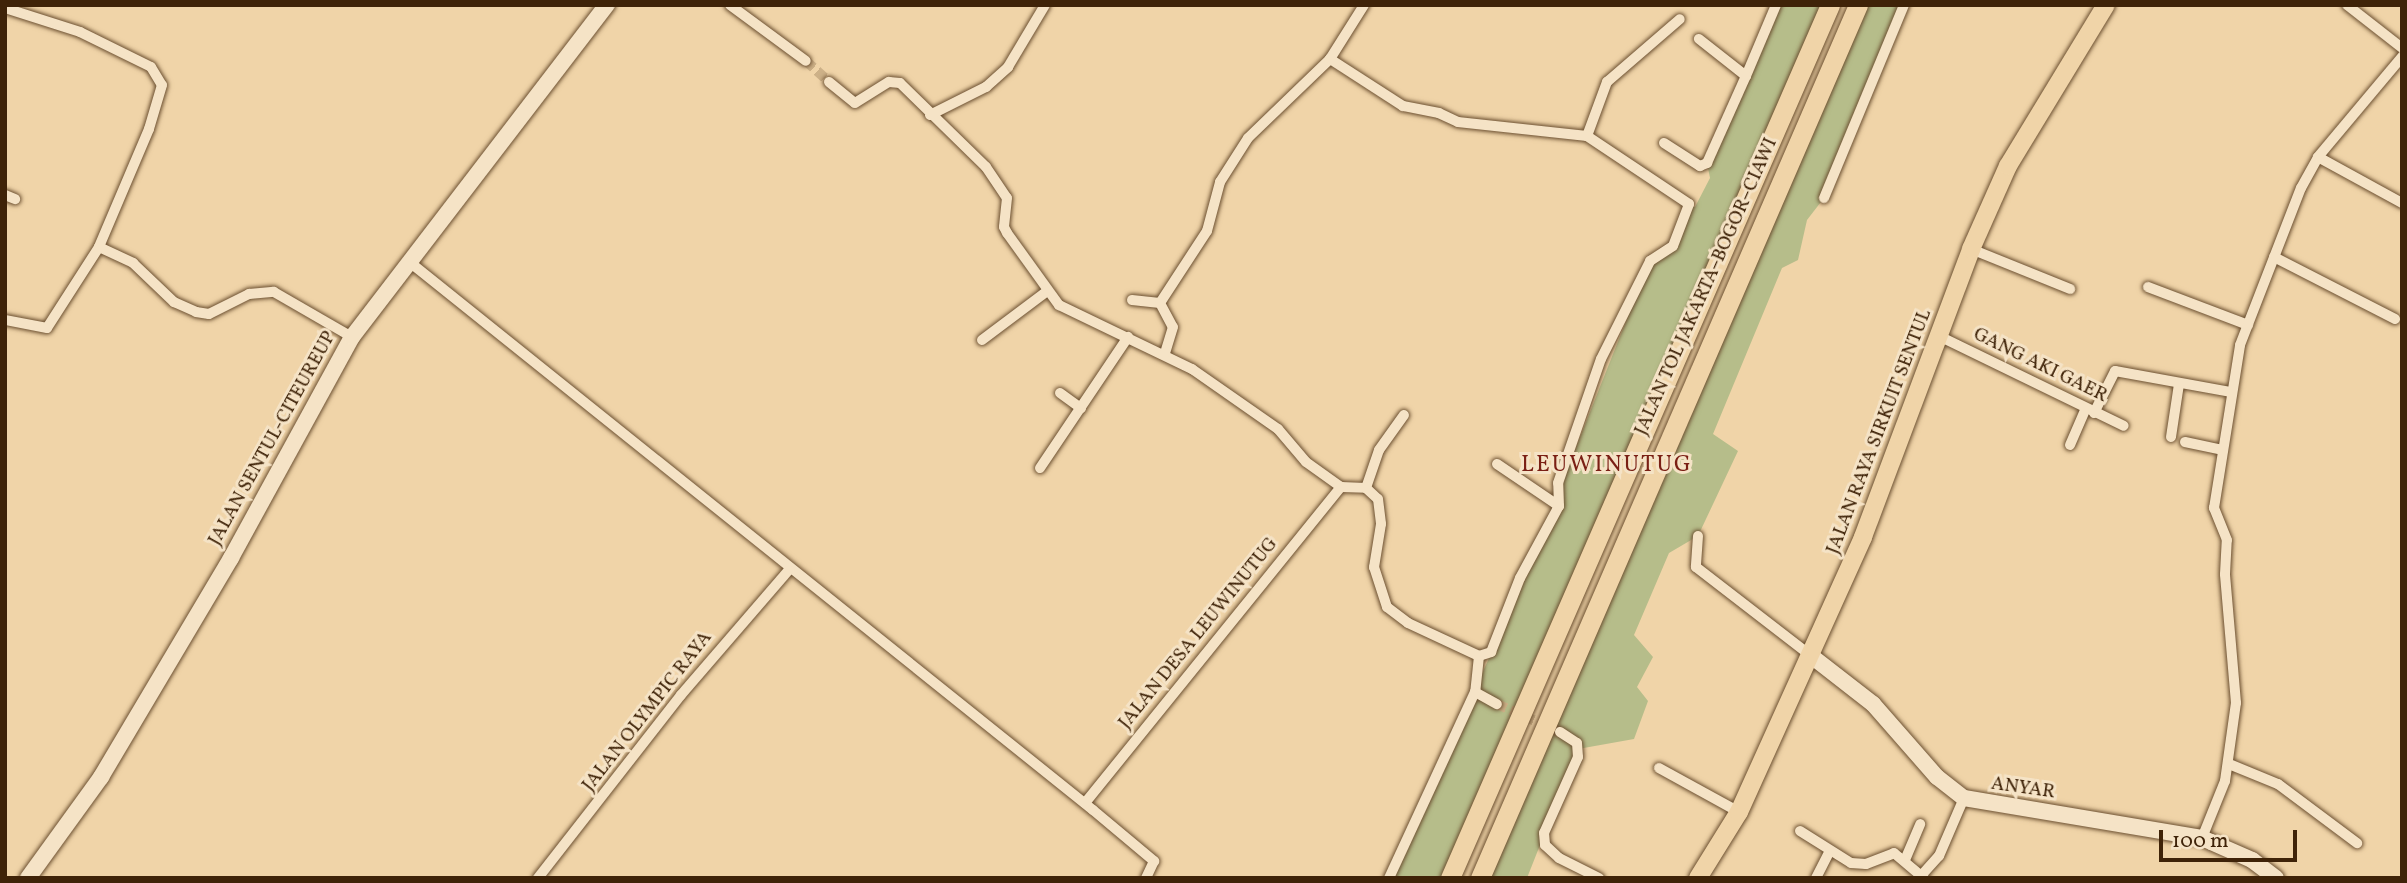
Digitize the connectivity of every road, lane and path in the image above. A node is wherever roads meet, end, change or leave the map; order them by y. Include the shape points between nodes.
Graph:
1 (607, 5) edge
2 (730, 5) edge
3 (1045, 5) edge
4 (1364, 5) edge
5 (1776, 5) edge
6 (1830, 5) edge
7 (1858, 5) edge
8 (1904, 5) edge
9 (2106, 5) edge
10 (2347, 5) edge
11 (5, 8) edge
12 (1680, 19) dead end
13 (1699, 39) dead end
14 (2402, 48) edge
15 (2402, 57) edge
16 (1329, 59) junction
17 (806, 61) tunnel mouth
18 (1746, 76) junction
19 (829, 82) tunnel mouth
20 (930, 115) junction
21 (1587, 136) junction
22 (1664, 143) dead end
23 (2318, 157) junction
24 (1824, 198) dead end
25 (2402, 203) edge
26 (99, 247) junction
27 (1971, 249) junction
28 (2274, 257) junction
29 (412, 264) junction
30 (2148, 287) dead end
31 (2070, 289) dead end
32 (1046, 292) junction
33 (1132, 300) dead end
34 (1157, 304) junction
35 (2395, 319) dead end
36 (10, 322) edge
37 (2248, 325) junction
38 (5, 334) edge
39 (352, 337) junction
40 (1128, 337) junction
41 (1941, 337) junction
42 (982, 340) dead end
43 (1165, 353) junction
44 (2179, 384) junction
45 (2230, 392) junction
46 (1060, 393) dead end
47 (1081, 408) junction
48 (2090, 411) junction
49 (1404, 415) dead end
50 (2124, 426) dead end
51 (2171, 437) dead end
52 (2185, 442) dead end
53 (2070, 445) dead end
54 (2222, 450) junction
55 (1497, 464) dead end
56 (1040, 468) dead end
57 (1340, 487) junction
58 (1366, 488) junction
59 (1559, 506) junction
60 (1698, 536) dead end
61 (789, 570) junction
62 (1810, 655) junction
63 (1479, 656) junction
64 (1475, 692) junction
65 (1497, 704) tunnel mouth
66 (1560, 732) tunnel mouth
67 (2229, 764) junction
68 (1659, 768) dead end
69 (1964, 799) junction
70 (1085, 803) junction
71 (1739, 812) junction
72 (1920, 824) dead end
73 (1800, 831) dead end
74 (2202, 838) junction
75 (2357, 843) dead end
76 (1830, 851) junction
77 (1905, 860) junction
78 (1922, 877) edge
79 (28, 878) edge
80 (538, 878) edge
81 (1146, 878) edge
82 (1390, 878) edge
83 (1450, 878) edge
84 (1480, 878) edge
85 (1599, 878) edge
86 (1698, 878) edge
87 (1816, 878) edge
88 (2276, 878) edge

1 - 29 street, JALAN SENTUL-CITEUREUP
2 - 17 street
3 - 20 street via 1008,66 986,87
4 - 16 street
5 - 18 street
6 - 83 highway, JALAN TOL JAKARTA–BOGOR–CIAWI
7 - 84 highway, JALAN TOL JAKARTA–BOGOR–CIAWI
8 - 24 street
9 - 27 main road, JALAN RAYA SIRKUIT SENTUL via 2027,129
10 - 14 street
11 - 26 street via 80,32 151,67 159,76 162,85 149,129
12 - 21 street via 1607,82
13 - 18 street
15 - 23 street
16 - 21 street via 1403,106 1458,122
16 - 34 street via 1248,138 1220,182 1208,231
18 - 22 street via 1707,163 1700,166
19 - 20 street via 855,103 889,82 900,83
20 - 32 street via 964,143 997,182 1009,207 1004,227
21 - 59 street via 1689,204 1673,246 1650,261 1601,359 1558,483
23 - 25 street
23 - 28 street via 2296,198
26 - 36 street via 47,328
26 - 39 street via 134,263 174,302 196,313 209,314 248,294 274,292
27 - 31 street
27 - 41 main road, JALAN RAYA SIRKUIT SENTUL
28 - 35 street
28 - 37 street
29 - 39 street, JALAN SENTUL-CITEUREUP
29 - 61 street
30 - 37 street
32 - 40 street via 1059,306
32 - 42 street
33 - 34 street
34 - 43 street via 1173,327
36 - 38 street
37 - 45 street
39 - 79 street, JALAN SENTUL-CITEUREUP via 231,558 101,777
40 - 43 street via 1149,350
40 - 47 street
41 - 48 street, GANG AKI GAER
41 - 62 main road, JALAN RAYA SIRKUIT SENTUL via 1868,525
43 - 57 street via 1278,429 1306,463
44 - 45 street
44 - 48 street via 2115,371
44 - 51 street
45 - 54 street
46 - 47 street
47 - 56 street
48 - 50 street, GANG AKI GAER
48 - 53 street
49 - 58 street via 1379,450
52 - 54 street
54 - 67 street via 2214,508 2227,540 2225,582 2237,685
55 - 59 street
57 - 58 street
57 - 70 street, JALAN DESA LEUWINUTUG
58 - 63 street via 1381,507 1374,567 1387,607 1408,623
59 - 63 street via 1520,578 1491,652
60 - 62 street via 1696,567
61 - 70 street
61 - 80 street, JALAN OLYMPIC RAYA via 681,695
62 - 69 street, ANYAR via 1873,704 1937,777
62 - 71 main road, JALAN RAYA SIRKUIT SENTUL
63 - 64 street
64 - 65 street
64 - 82 street
66 - 85 street via 1577,743 1578,757 1545,833 1545,845 1559,858
67 - 74 street
67 - 75 street via 2278,784
68 - 71 street
69 - 74 street, ANYAR
69 - 78 street via 1939,856
70 - 81 street via 1154,861
71 - 86 main road, JALAN RAYA SIRKUIT SENTUL
72 - 77 street
73 - 76 street
74 - 88 street, ANYAR via 2252,860
76 - 77 street via 1851,863 1866,864 1891,853
76 - 87 street
77 - 78 street

